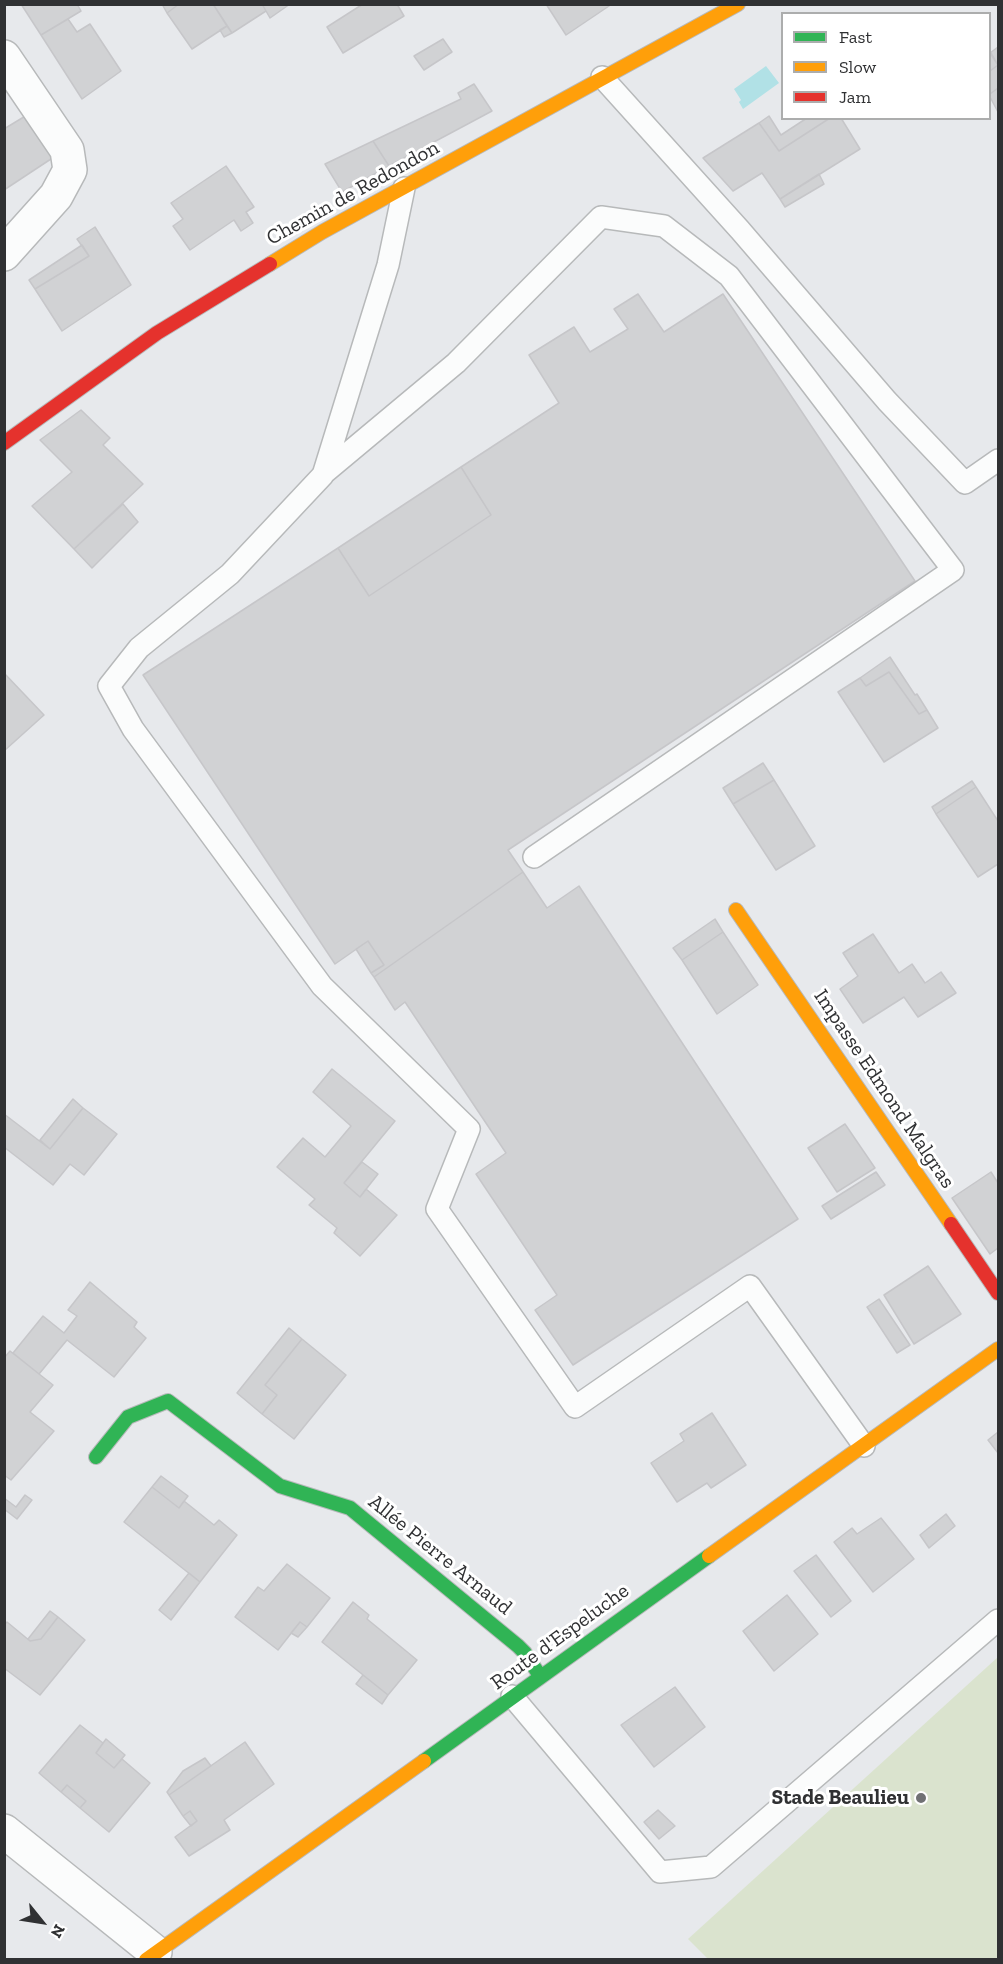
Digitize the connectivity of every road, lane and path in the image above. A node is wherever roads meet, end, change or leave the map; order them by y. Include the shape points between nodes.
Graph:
1 (724, 8) edge
2 (4, 57) edge
3 (602, 77) junction
4 (404, 188) junction
5 (4, 254) edge
6 (4, 443) edge
7 (999, 460) edge
8 (323, 475) junction
9 (534, 857) dead end
10 (736, 910) dead end
11 (999, 1293) edge
12 (999, 1349) edge
13 (864, 1446) junction
14 (96, 1457) dead end
15 (999, 1620) edge
16 (540, 1676) junction
17 (512, 1696) junction
18 (4, 1831) edge
19 (150, 1956) edge

1 - 3 street, Chemin de Redondon
2 - 5 street via 67,150 70,170 56,196
3 - 4 street, Chemin de Redondon
3 - 7 lane via 887,401 965,483
4 - 6 street, Chemin de Redondon via 322,232 158,333
4 - 8 lane via 388,265
8 - 9 lane via 456,363 601,217 664,226 729,276 953,570
8 - 13 lane via 230,574 139,648 109,686 133,729 322,986 469,1129 437,1209 575,1407 750,1286
10 - 11 street, Impasse Edmond Malgras
12 - 13 street, Route d'Espeluche
13 - 16 street, Route d'Espeluche
14 - 16 street, Allée Pierre Arnaud via 128,1417 168,1401 280,1486 350,1508 518,1646
15 - 17 lane via 711,1867 660,1872
16 - 17 street, Route d'Espeluche
17 - 19 street, Route d'Espeluche
18 - 19 street

